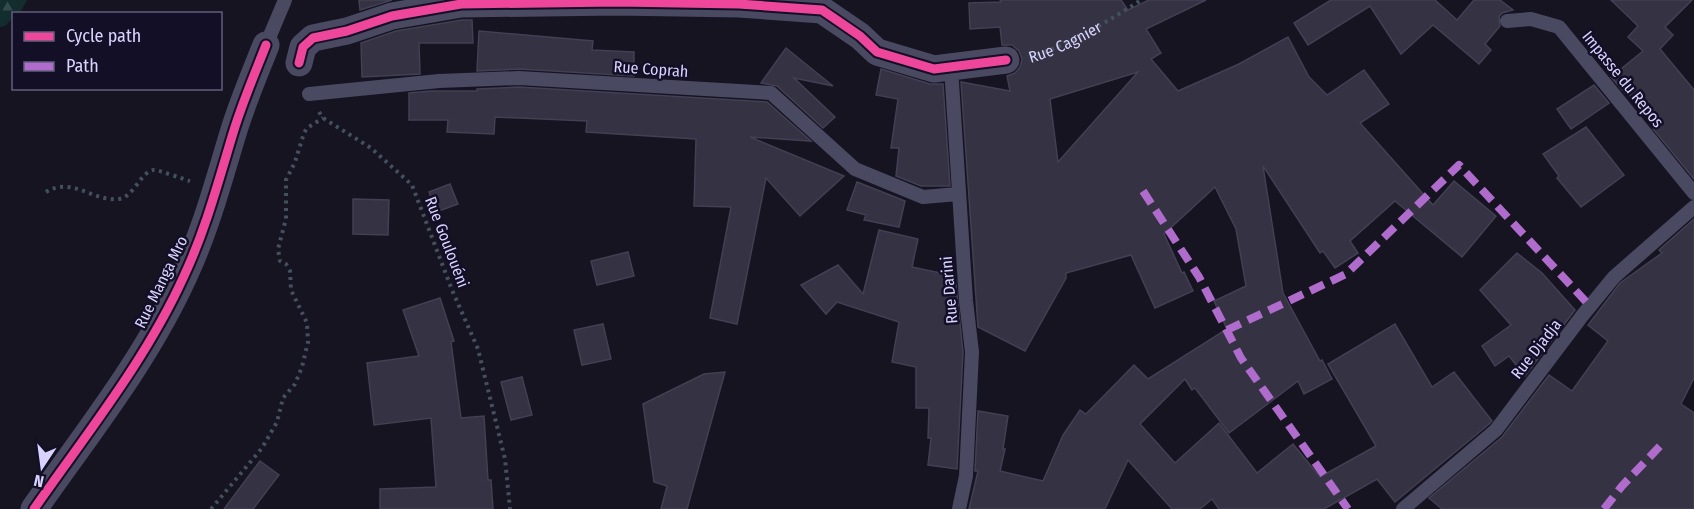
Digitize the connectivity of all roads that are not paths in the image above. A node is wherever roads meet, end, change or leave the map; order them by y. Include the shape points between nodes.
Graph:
1 (285, 0) edge
2 (1507, 21) dead end
3 (266, 45) joint
4 (1006, 60) road end
5 (299, 63) dead end
6 (951, 67) junction
7 (309, 94) road end
8 (1694, 193) edge
9 (958, 194) junction
10 (1694, 207) edge
11 (34, 509) edge
12 (959, 509) edge
13 (1403, 509) edge

1 - 3 lane, Rue Manga Mro
2 - 8 lane, Impasse du Repos via 1531,19 1559,27
3 - 11 street, Rue Manga Mro via 184,276 158,328 122,384
4 - 6 street, Rue Cagnier
5 - 6 street, Rue Cagnier via 303,47 313,38 392,16 462,4 617,2 822,10 877,52 934,69
6 - 9 lane, Rue Darini
7 - 9 lane, Rue Coprah via 439,81 519,78 771,93 855,169 923,197
9 - 12 lane, Rue Darini via 972,352 966,476
10 - 13 lane, Rue Djadja via 1614,277 1496,430

